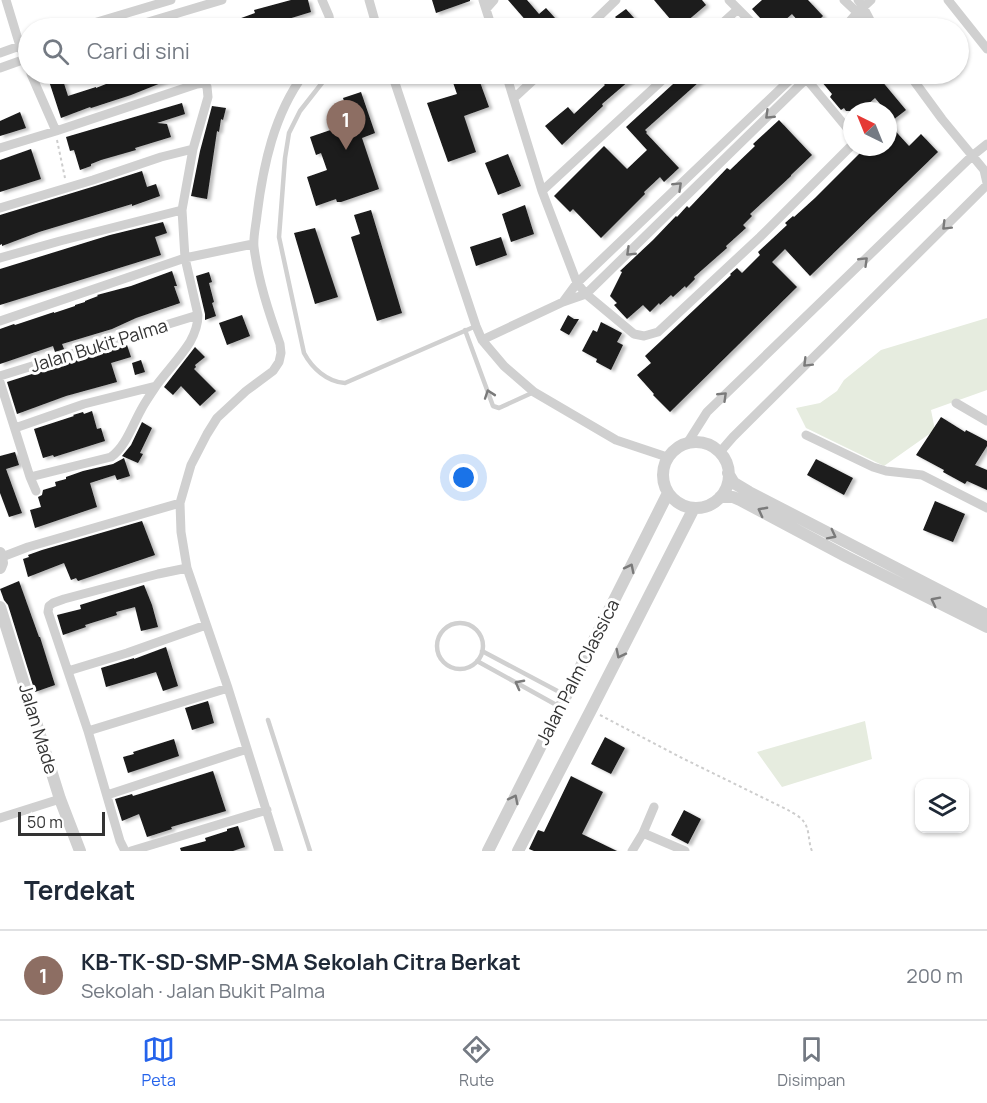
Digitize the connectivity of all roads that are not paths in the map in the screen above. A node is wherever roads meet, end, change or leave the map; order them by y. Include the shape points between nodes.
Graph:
1 (6, 0) edge
2 (171, 0) edge
3 (222, 0) edge
4 (322, 0) edge
5 (369, 0) edge
6 (495, 0) edge
7 (616, 0) edge
8 (729, 0) edge
9 (844, 0) edge
10 (948, 0) edge
11 (484, 4) edge
12 (862, 5) edge
13 (738, 9) junction
14 (111, 18) edge
15 (162, 18) edge
16 (329, 18) edge
17 (374, 18) edge
18 (597, 18) edge
19 (728, 18) edge
20 (747, 18) edge
21 (852, 18) edge
22 (964, 18) edge
23 (969, 24) edge
24 (18, 29) edge
25 (985, 42) edge
26 (18, 46) edge
27 (0, 53) edge
28 (18, 64) edge
29 (0, 68) edge
30 (36, 84) edge
31 (197, 84) edge
32 (205, 84) edge
33 (297, 84) edge
34 (321, 84) edge
35 (395, 84) edge
36 (509, 84) edge
37 (529, 84) edge
38 (658, 84) edge
39 (786, 84) edge
40 (797, 84) edge
41 (813, 84) edge
42 (917, 84) edge
43 (514, 98) junction
44 (843, 122) edge
45 (56, 131) junction
46 (987, 144) edge
47 (0, 148) edge
48 (193, 149) junction
49 (843, 154) edge
50 (972, 156) junction
51 (986, 169) edge
52 (987, 184) edge
53 (542, 191) junction
54 (0, 208) edge
55 (182, 210) junction
56 (253, 244) junction
57 (0, 258) edge
58 (185, 258) junction
59 (577, 283) junction
60 (586, 294) junction
61 (563, 302) junction
62 (198, 315) junction
63 (0, 321) edge
64 (476, 326) junction
65 (465, 330) junction
66 (482, 340) junction
67 (0, 376) edge
68 (0, 382) edge
69 (156, 386) junction
70 (534, 392) junction
71 (956, 403) dead end
72 (987, 421) edge
73 (15, 428) junction
74 (806, 435) dead end
75 (688, 442) junction
76 (720, 452) junction
77 (667, 457) junction
78 (728, 473) junction
79 (30, 477) junction
80 (36, 491) dead end
81 (668, 493) junction
82 (720, 496) junction
83 (180, 502) junction
84 (694, 508) junction
85 (987, 508) edge
86 (1, 559) edge
87 (187, 568) junction
88 (0, 607) edge
89 (987, 615) edge
90 (206, 625) junction
91 (987, 627) edge
92 (482, 651) junction
93 (477, 661) junction
94 (68, 671) junction
95 (540, 682) junction
96 (228, 688) junction
97 (534, 692) junction
98 (563, 701) junction
99 (268, 720) dead end
100 (88, 731) junction
101 (247, 749) junction
102 (107, 795) junction
103 (60, 799) junction
104 (654, 807) dead end
105 (267, 810) junction
106 (0, 818) edge
107 (642, 833) junction
108 (80, 851) edge
109 (124, 851) edge
110 (131, 851) edge
111 (279, 851) edge
112 (310, 851) edge
113 (488, 851) edge
114 (518, 851) edge
115 (632, 851) edge
116 (685, 851) edge

1 - 24 street
2 - 14 street
3 - 15 street
4 - 16 street
5 - 17 street
6 - 11 street
7 - 18 street
8 - 13 street
9 - 12 street
10 - 22 street
12 - 21 street
13 - 19 street
13 - 20 street
23 - 25 street
26 - 27 street
28 - 29 street
30 - 45 street
31 - 45 street
32 - 48 street via 208,97
33 - 56 street via 268,152
34 - 65 lane via 289,133 279,237 304,353 310,364 336,382 345,383
35 - 64 street
36 - 43 street
37 - 43 street
38 - 53 street
59 -> 39 street
40 -> 60 street
41 - 44 street
42 - 50 street
43 - 53 street
45 - 47 street
46 - 50 street
48 - 54 street
48 - 55 street
49 - 60 street via 658,332 634,334
50 - 51 street
75 -> 50 street via 707,412
51 - 52 street
52 -> 76 street
53 - 59 street
55 - 57 street
55 - 58 street
56 - 58 street
56 - 83 street via 280,344 279,362 217,418 191,465
58 - 62 street
58 - 63 street
59 - 60 street
59 - 61 street
60 - 61 street
61 - 66 street
62 - 67 street, Jalan Bukit Palma
62 - 69 street, Jalan Bukit Palma via 189,342
64 - 65 lane
64 - 66 street
70 -> 65 lane via 499,408 493,406
66 - 70 street
68 - 73 street
69 - 73 street via 84,404
69 - 79 street, Jalan Bukit Palma via 121,448 111,457
70 - 77 street via 616,440
71 - 72 street
73 - 79 street
74 - 85 street via 873,467 922,475
75 - 76 street via 705,442
75 - 77 street
76 - 78 street
77 - 81 street via 663,482
78 - 82 street via 726,488
78 -> 89 street via 734,483 749,492
79 - 80 street
81 - 84 street via 675,501
98 -> 81 street, Jalan Palm Classica
82 - 84 street via 704,507
91 -> 82 street via 740,500
83 - 86 street via 28,547
83 - 87 street
84 -> 114 street, Jalan Palm Classica
87 - 90 street
87 - 94 street via 49,606
88 - 103 street, Jalan Made
90 - 94 street
90 - 96 street
92 - 93 lane
92 - 93 lane via 482,641 471,625 451,624 438,639 437,649 448,666 458,669
92 - 95 lane
97 -> 93 lane
94 - 100 street
95 - 97 lane
95 - 98 lane
96 - 100 street
96 - 101 street
97 - 98 lane
113 -> 98 street, Jalan Palm Classica
99 - 112 lane
100 - 102 street
101 - 102 street
101 - 105 street
102 - 109 street
103 - 106 street
103 - 108 street, Jalan Made
104 - 107 street
105 - 110 street
105 - 111 street
107 - 115 street
107 - 116 street

